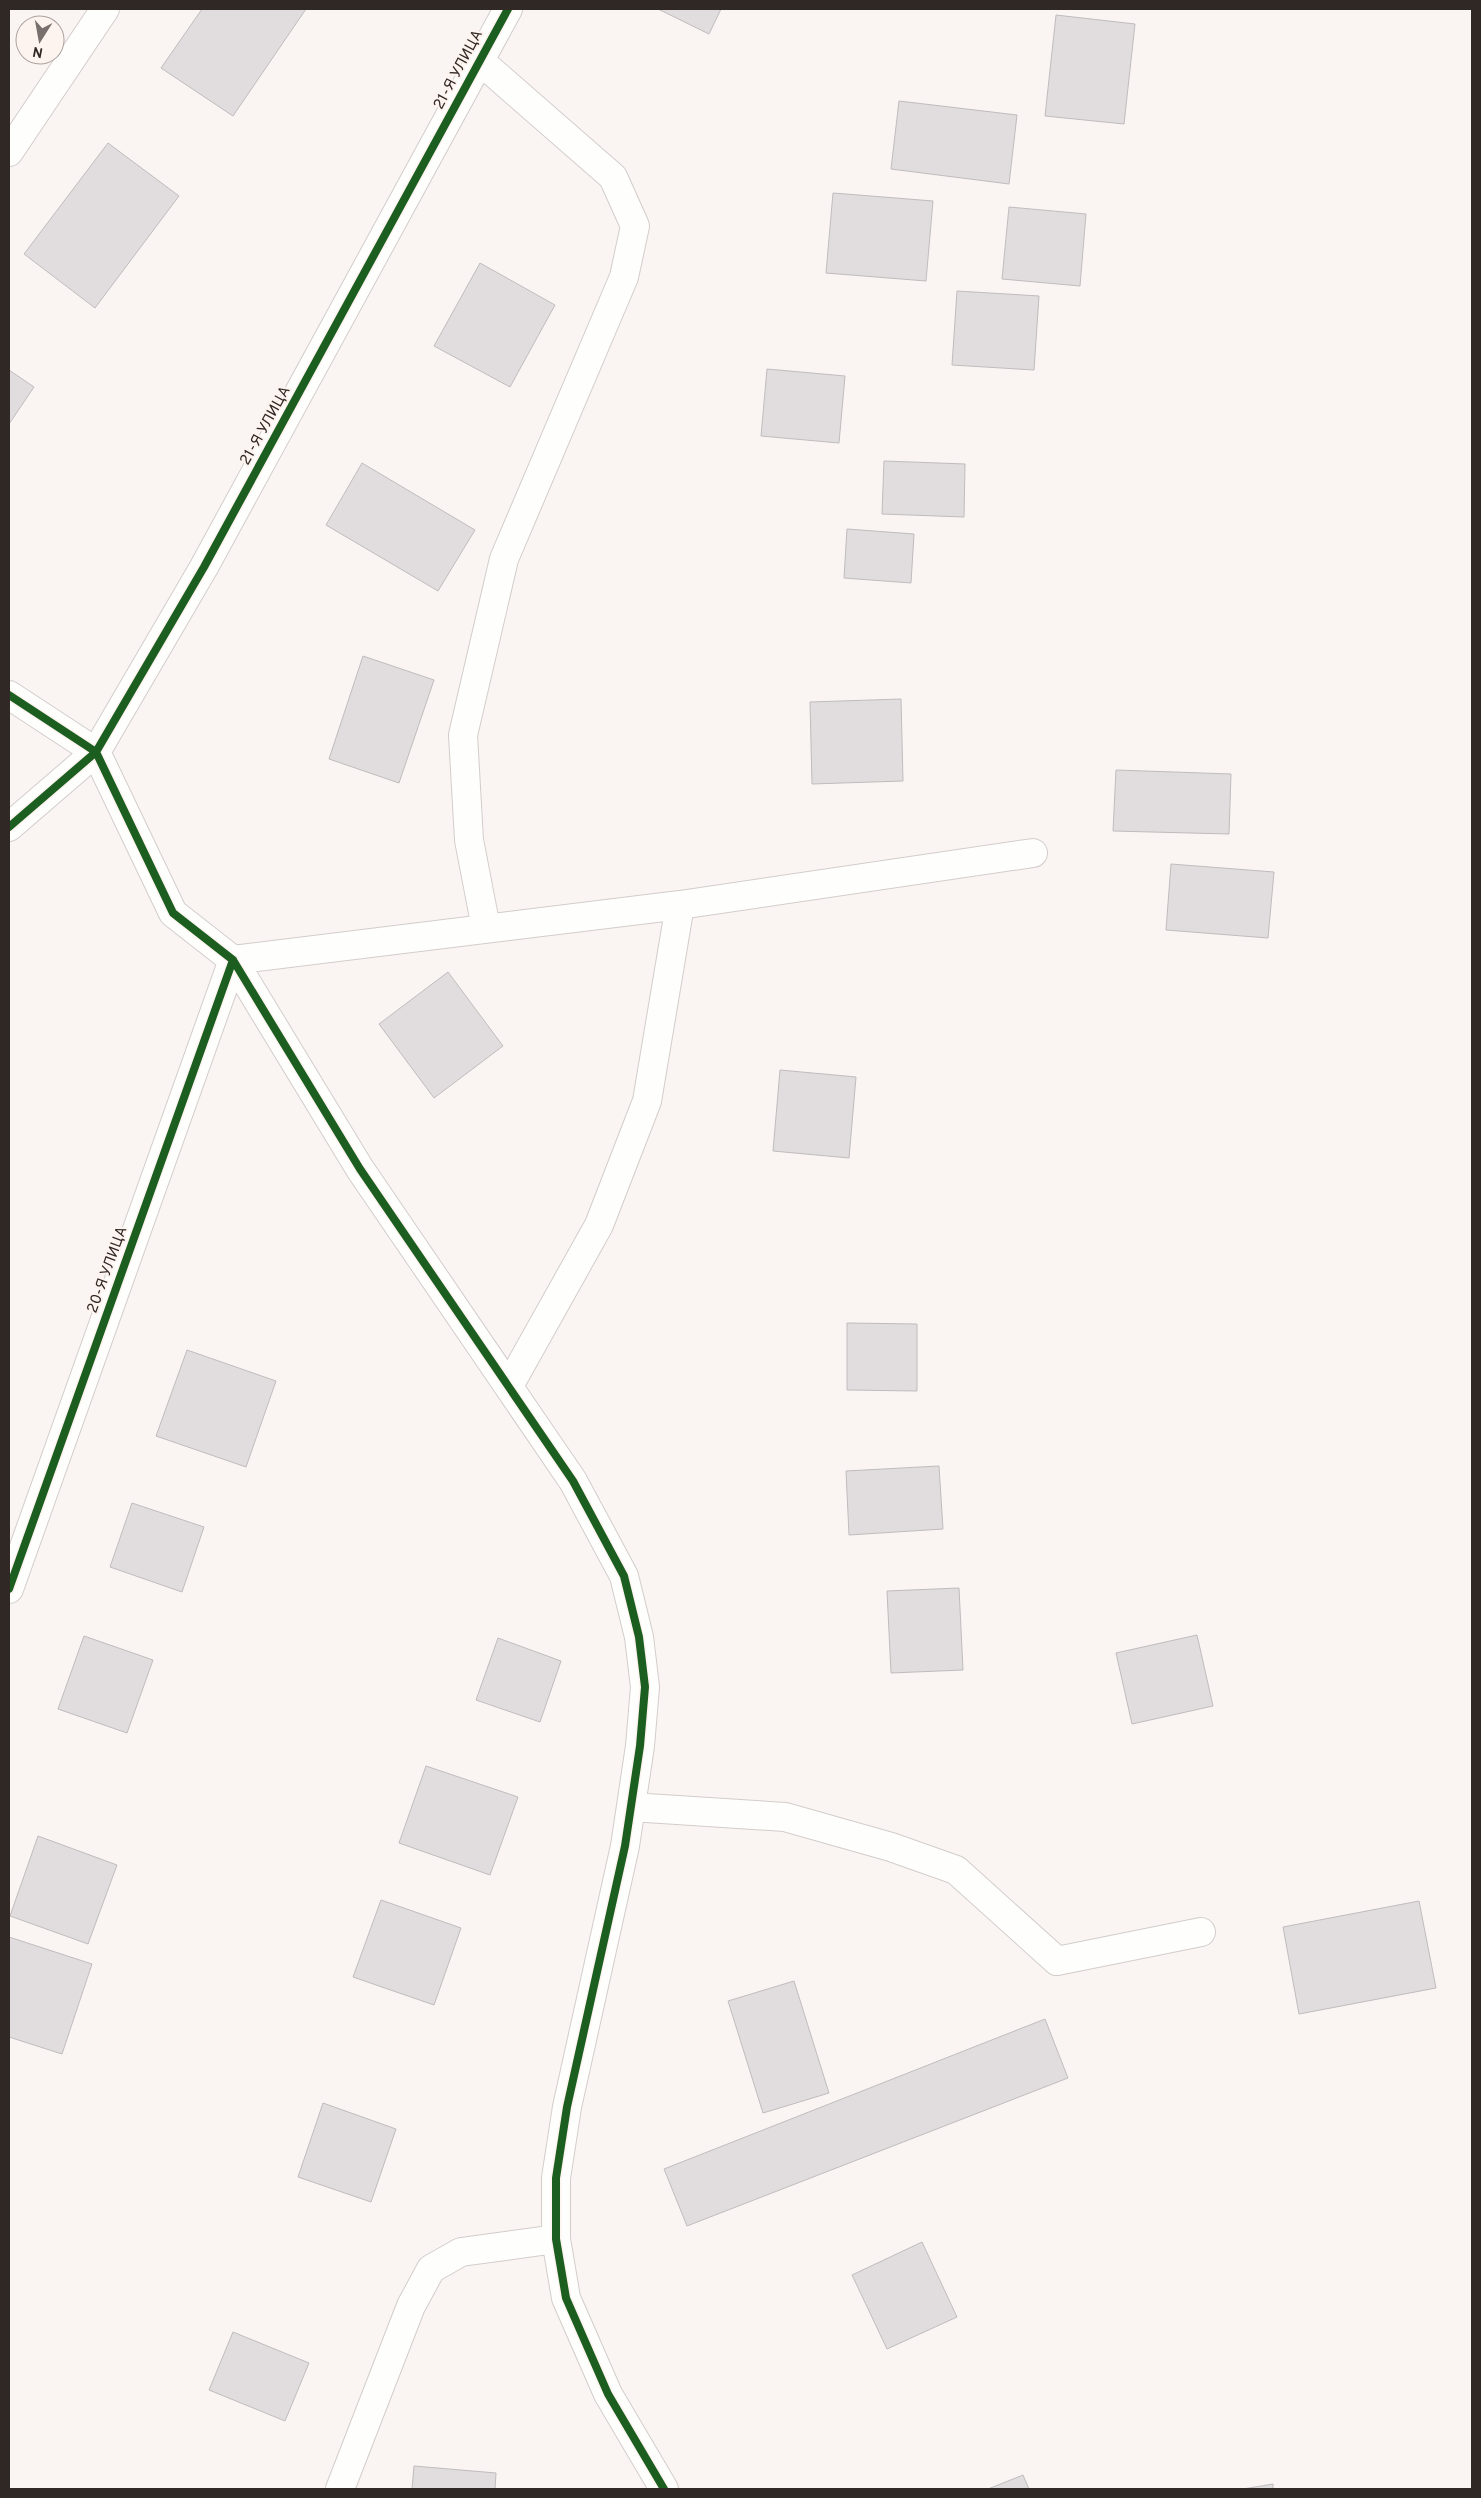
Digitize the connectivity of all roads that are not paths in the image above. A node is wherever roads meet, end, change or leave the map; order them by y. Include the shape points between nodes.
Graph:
1 (105, 9) edge
2 (506, 9) edge
3 (480, 60) junction
4 (9, 152) edge
5 (9, 695) edge
6 (96, 752) junction
7 (9, 827) edge
8 (1033, 853) dead end
9 (680, 906) junction
10 (486, 928) junction
11 (233, 960) junction
12 (509, 1386) junction
13 (9, 1589) edge
14 (630, 1807) junction
15 (1201, 1932) dead end
16 (556, 2239) junction
17 (340, 2489) edge
18 (664, 2489) edge

1 - 4 street
2 - 3 street, 21-Я УЛИЦА
3 - 6 street, 21-Я УЛИЦА via 209,559
3 - 10 street via 613,177 635,226 624,277 504,559 463,734 469,840
5 - 6 street
6 - 7 street, 21-Я УЛИЦА
6 - 11 street via 172,914
8 - 9 street
9 - 10 street
9 - 12 street via 647,1101 599,1225
10 - 11 street
11 - 12 street via 360,1168
11 - 13 street, 20-Я УЛИЦА
12 - 14 street via 573,1481 624,1576 639,1637 645,1687
14 - 15 street via 785,1817 891,1847 956,1870 1056,1961
14 - 16 street via 568,2107 556,2178
16 - 17 street via 460,2252 431,2269 411,2306
16 - 18 street via 566,2298 608,2394

